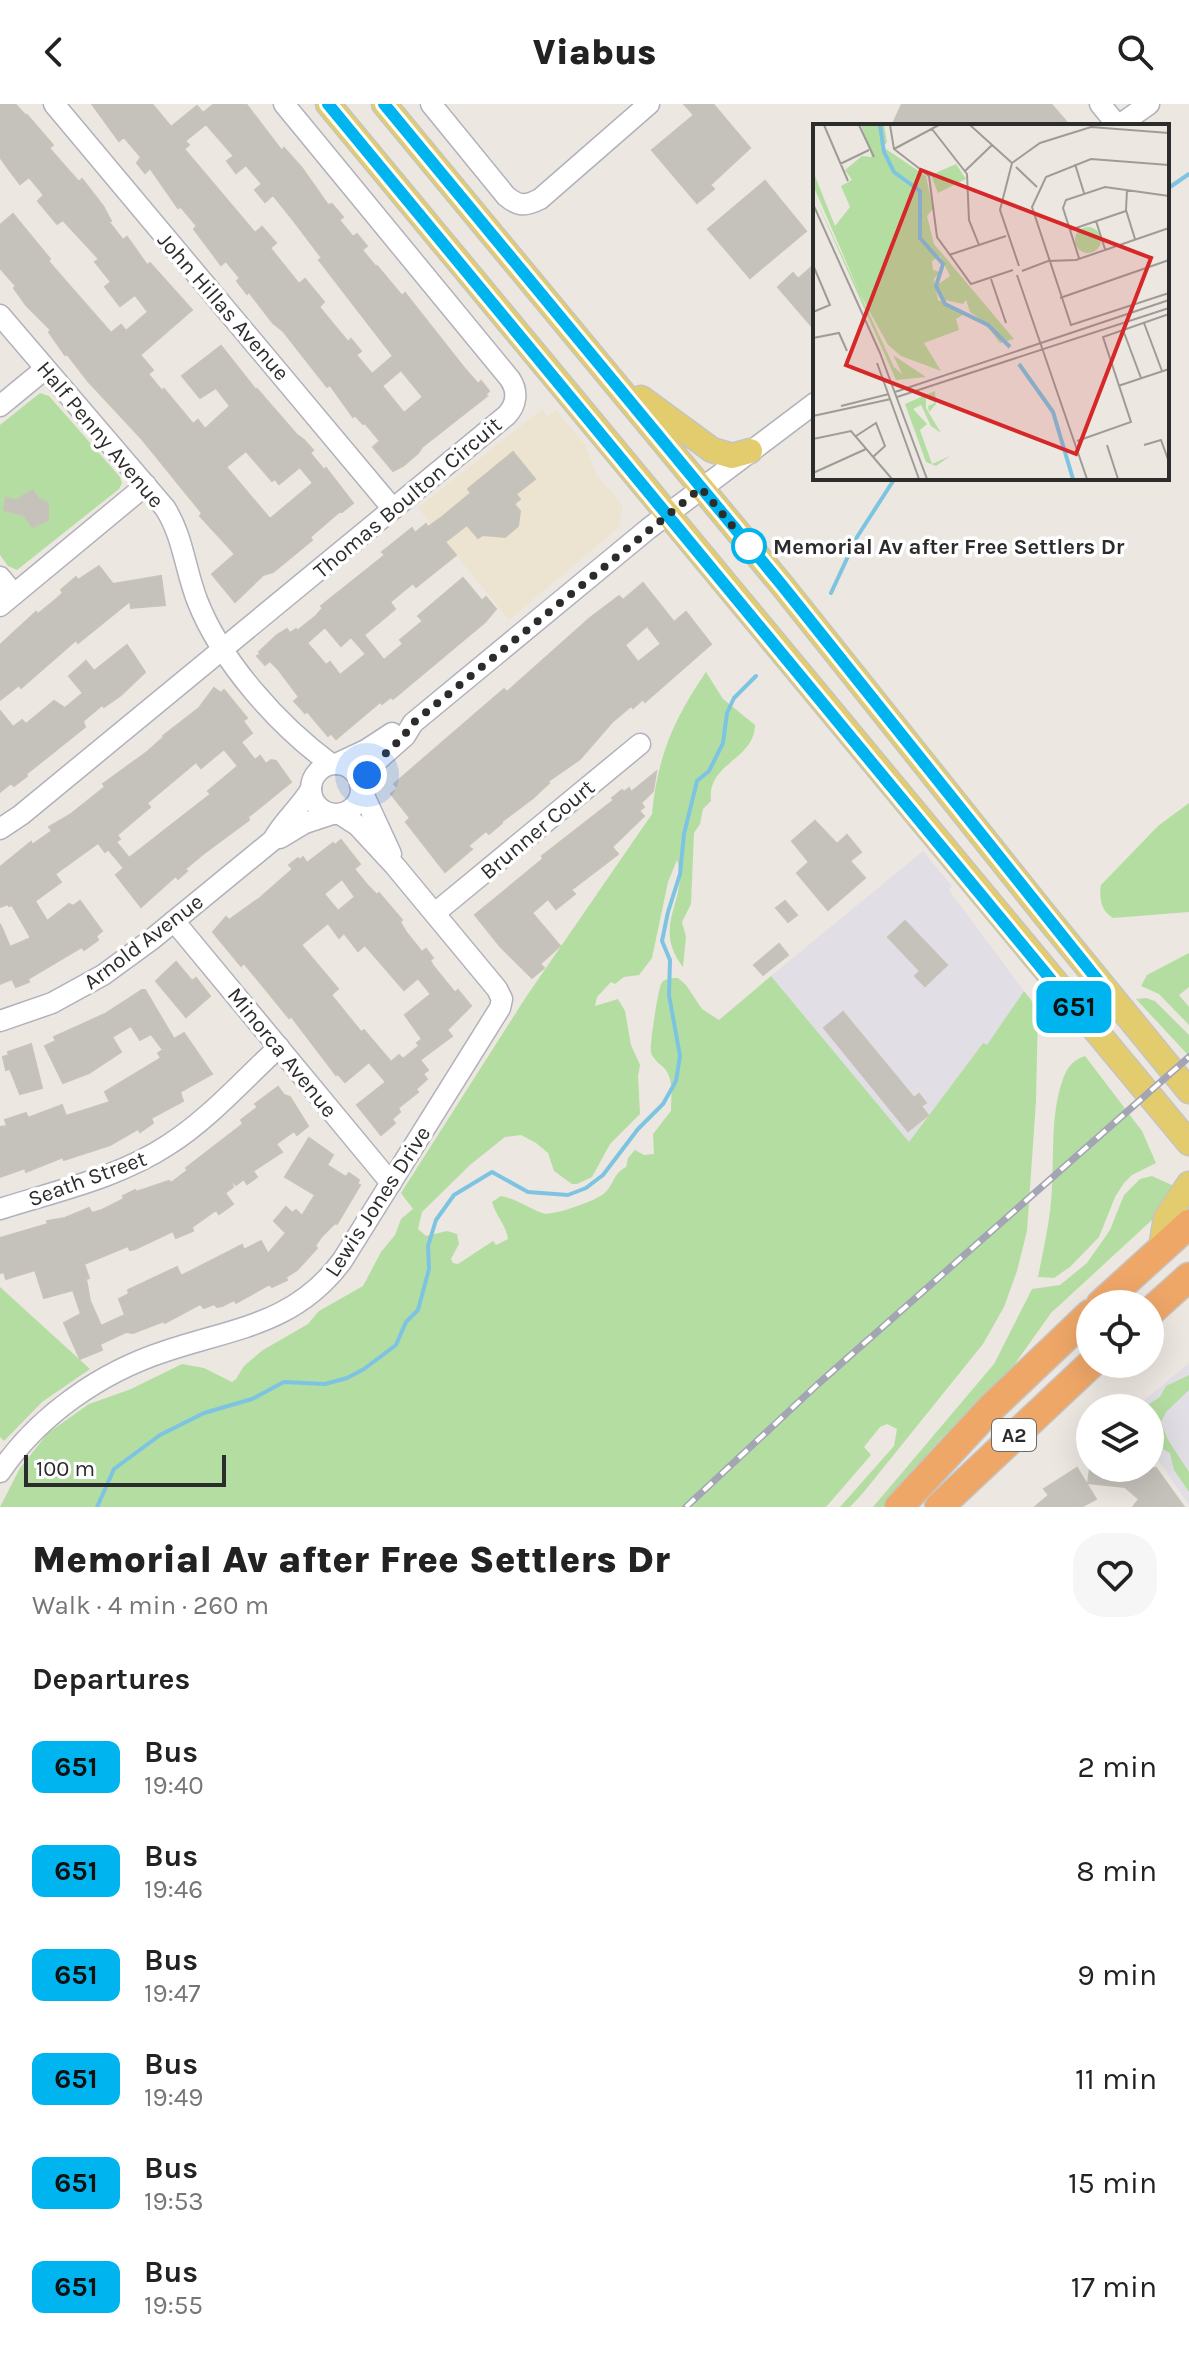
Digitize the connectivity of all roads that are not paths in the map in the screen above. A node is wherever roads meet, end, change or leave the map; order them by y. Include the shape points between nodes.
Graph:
1 (54, 104) edge
2 (284, 104) edge
3 (328, 104) edge
4 (384, 104) edge
5 (649, 104) edge
6 (1100, 104) edge
7 (1149, 104) edge
8 (437, 106) edge
9 (1116, 124) edge
10 (1121, 124) edge
11 (0, 315) edge
12 (45, 369) junction
13 (612, 380) junction
14 (813, 404) edge
15 (0, 406) edge
16 (750, 451) junction
17 (146, 485) junction
18 (701, 488) junction
19 (393, 509) junction
20 (667, 515) junction
21 (0, 577) edge
22 (7, 600) edge
23 (223, 649) junction
24 (413, 723) junction
25 (283, 725) junction
26 (640, 744) dead end
27 (334, 764) junction
28 (311, 787) junction
29 (361, 787) junction
30 (336, 814) junction
31 (0, 829) edge
32 (273, 840) junction
33 (395, 866) junction
34 (435, 913) junction
35 (174, 921) junction
36 (0, 1021) edge
37 (279, 1047) junction
38 (1189, 1091) edge
39 (1189, 1143) edge
40 (391, 1183) junction
41 (1189, 1184) edge
42 (0, 1209) edge
43 (1189, 1224) edge
44 (1161, 1248) junction
45 (1189, 1277) edge
46 (1116, 1290) edge
47 (1164, 1299) edge
48 (1076, 1327) edge
49 (1076, 1378) edge
50 (0, 1472) edge
51 (899, 1507) edge
52 (939, 1507) edge

1 - 19 street, John Hillas Avenue
2 - 19 street, Thomas Boulton Circuit via 516,391 507,415
3 - 20 main road
4 - 13 main road
5 - 8 street via 526,206 506,196
6 - 9 street
7 - 10 street
11 - 12 street, Half Penny Avenue
12 - 15 street
12 - 17 street, Half Penny Avenue
13 - 16 main road via 712,450 732,456
13 - 18 main road
14 - 16 street
16 - 18 street
17 - 22 street
17 - 23 street, Half Penny Avenue via 175,527 198,603
18 - 20 street
18 - 38 main road
19 - 23 street, Thomas Boulton Circuit
20 - 24 street
20 - 39 main road
21 - 22 street
23 - 25 street, Half Penny Avenue
23 - 31 street, Thomas Boulton Circuit
24 - 27 street
24 - 29 street
25 - 27 street, Half Penny Avenue
25 - 28 street, Half Penny Avenue
26 - 34 street, Brunner Court
27 - 28 street via 317,773
27 - 29 street via 352,770
28 - 30 street via 317,805
28 - 32 street, Arnold Avenue
29 - 30 street via 355,805
29 - 33 street
30 - 32 street, Arnold Avenue
30 - 33 street via 357,825
32 - 35 street, Arnold Avenue
33 - 34 street
34 - 40 street, Lewis Jones Drive via 501,996 500,1008
35 - 36 street, Arnold Avenue via 103,975 52,1003
35 - 37 street, Minorca Avenue
37 - 40 street, Minorca Avenue
37 - 42 street, Seath Street via 166,1147 118,1170
40 - 50 street, Lewis Jones Drive via 342,1261 308,1297 279,1316 165,1351 105,1378 52,1415
41 - 44 main road via 1166,1218
43 - 44 highway
44 - 46 highway
45 - 47 highway
48 - 51 highway, A2
49 - 52 highway, A2

